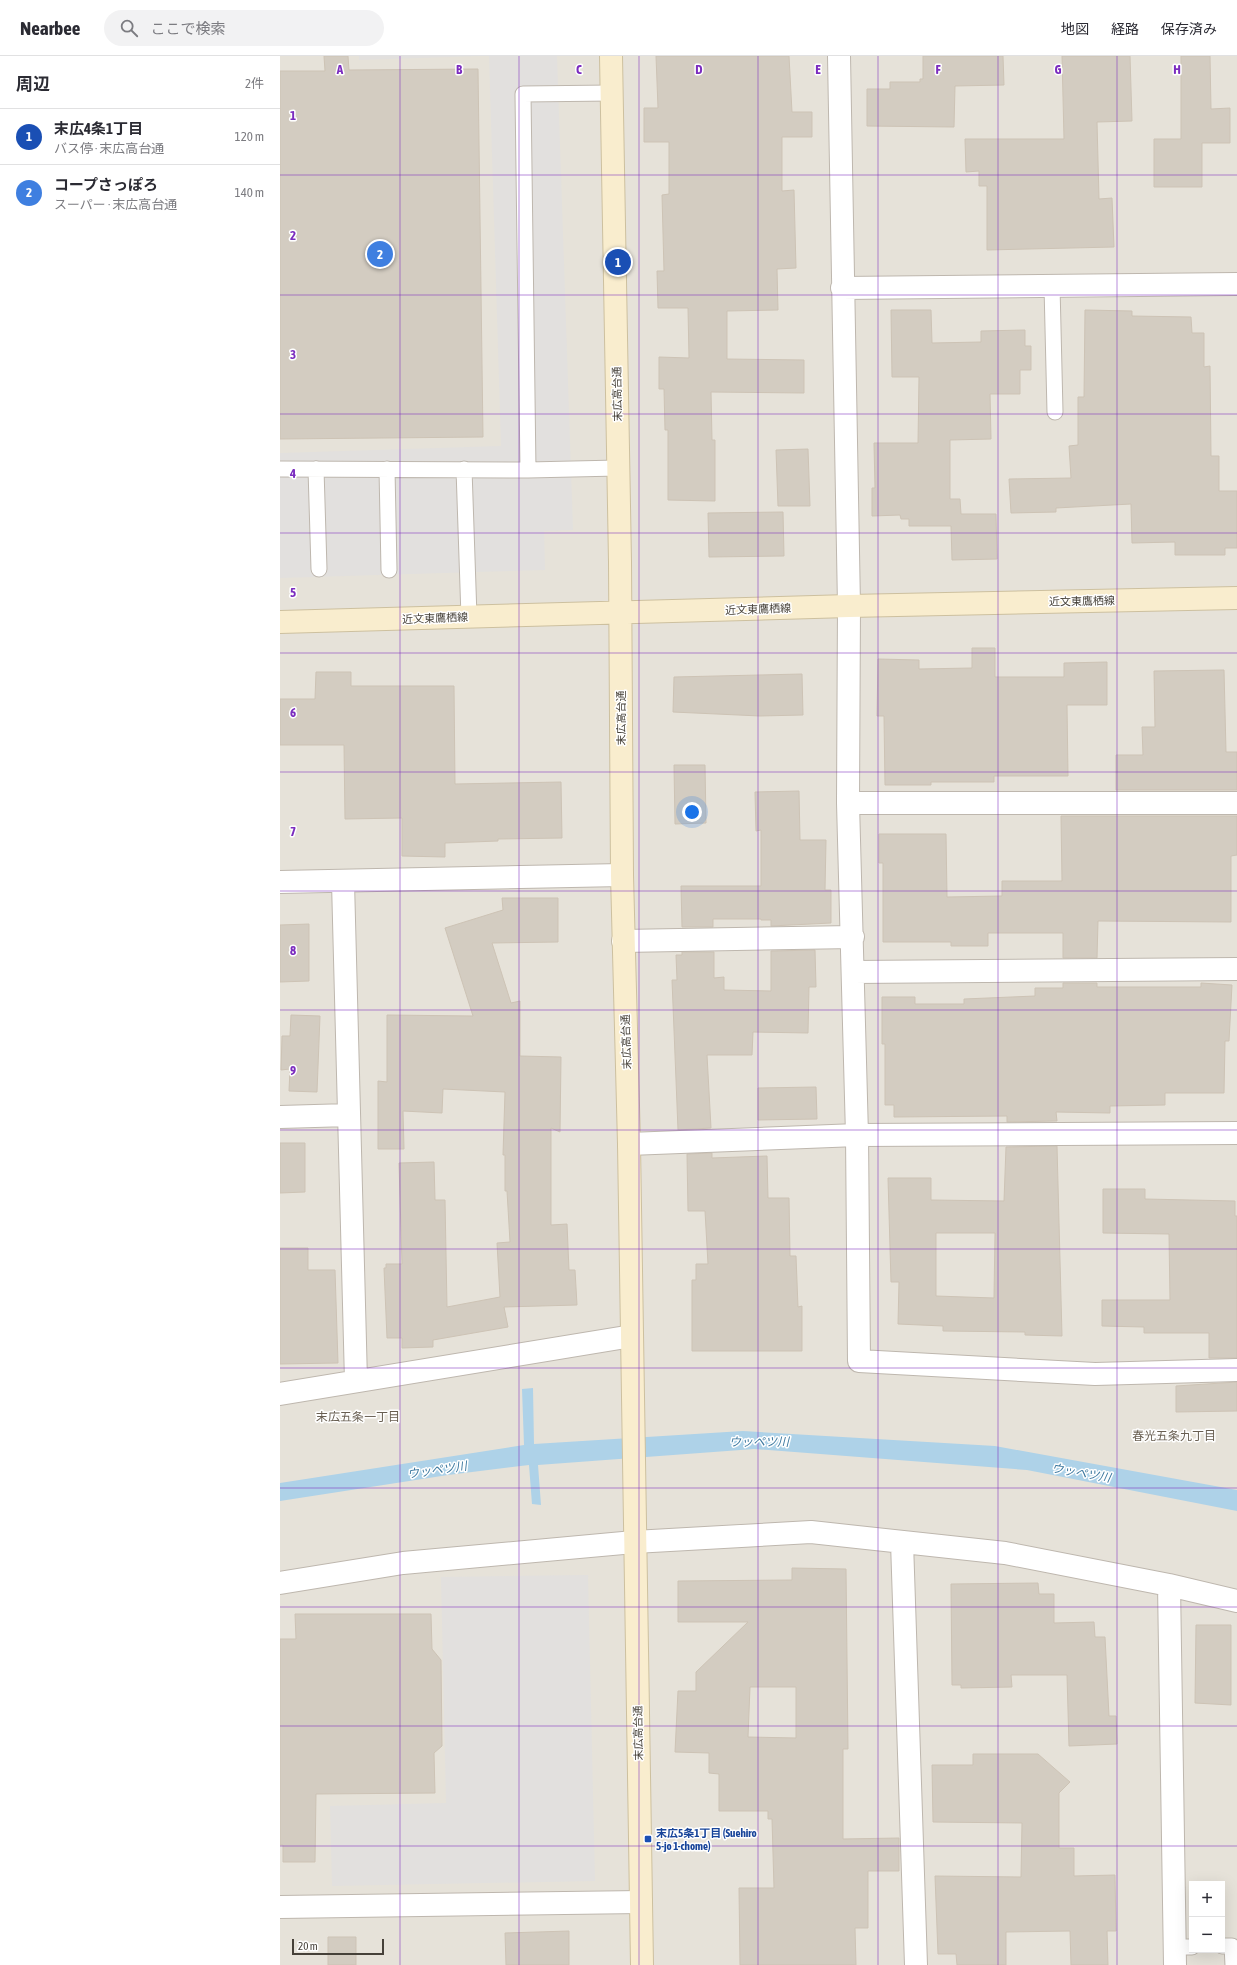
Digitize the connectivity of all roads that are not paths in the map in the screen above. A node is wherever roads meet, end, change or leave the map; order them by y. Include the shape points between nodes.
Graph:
1 (611, 56) edge
2 (839, 56) edge
3 (612, 93) junction
4 (1237, 284) edge
5 (1052, 286) junction
6 (842, 288) junction
7 (1056, 412) dead end
8 (618, 468) junction
9 (280, 469) edge
10 (316, 469) junction
11 (387, 469) junction
12 (464, 469) junction
13 (528, 470) junction
14 (319, 569) dead end
15 (390, 570) dead end
16 (1237, 598) edge
17 (849, 606) junction
18 (620, 613) junction
19 (469, 617) junction
20 (280, 622) edge
21 (848, 803) junction
22 (1237, 803) edge
23 (622, 875) junction
24 (280, 882) edge
25 (343, 882) junction
26 (853, 937) junction
27 (623, 941) junction
28 (1237, 969) edge
29 (853, 972) junction
30 (349, 1116) junction
31 (280, 1117) edge
32 (1237, 1133) edge
33 (857, 1135) junction
34 (629, 1144) junction
35 (632, 1336) junction
36 (1237, 1370) edge
37 (356, 1381) junction
38 (280, 1394) edge
39 (634, 1542) junction
40 (902, 1542) junction
41 (280, 1583) edge
42 (1169, 1585) junction
43 (1237, 1601) edge
44 (641, 1902) junction
45 (280, 1907) edge
46 (1225, 1946) edge
47 (1181, 1953) edge
48 (642, 1965) edge
49 (916, 1965) edge
50 (1233, 1965) edge

1 - 3 street, 末広高台通
2 - 6 street
3 - 8 street, 末広高台通
3 - 13 lane via 523,94
4 - 5 street
5 - 6 street
5 - 7 lane
6 - 17 street
8 - 13 lane
8 - 18 street, 末広高台通
9 - 10 lane
10 - 11 lane
10 - 14 lane
11 - 12 lane
11 - 15 lane
12 - 13 lane
12 - 19 lane
16 - 17 street, 近文東鷹栖線
17 - 18 street, 近文東鷹栖線
17 - 21 street
18 - 19 street, 近文東鷹栖線
18 - 23 street, 末広高台通
19 - 20 street, 近文東鷹栖線
21 - 22 street
21 - 26 street
23 - 25 street
23 - 27 street, 末広高台通
24 - 25 street
25 - 30 street
26 - 27 street
26 - 29 street
27 - 34 street, 末広高台通
28 - 29 street
29 - 33 street
30 - 31 street
30 - 37 street
32 - 33 street
33 - 34 street
33 - 36 street via 858,1361 1095,1374
34 - 35 street, 末広高台通
35 - 37 street
35 - 39 street, 末広高台通
37 - 38 street
39 - 40 street via 811,1532
39 - 41 street via 403,1563
39 - 44 street, 末広高台通
40 - 42 street via 1004,1553
40 - 49 street
42 - 43 street
42 - 47 street
44 - 45 street
44 - 48 street, 末広高台通
46 - 50 lane via 1232,1946

